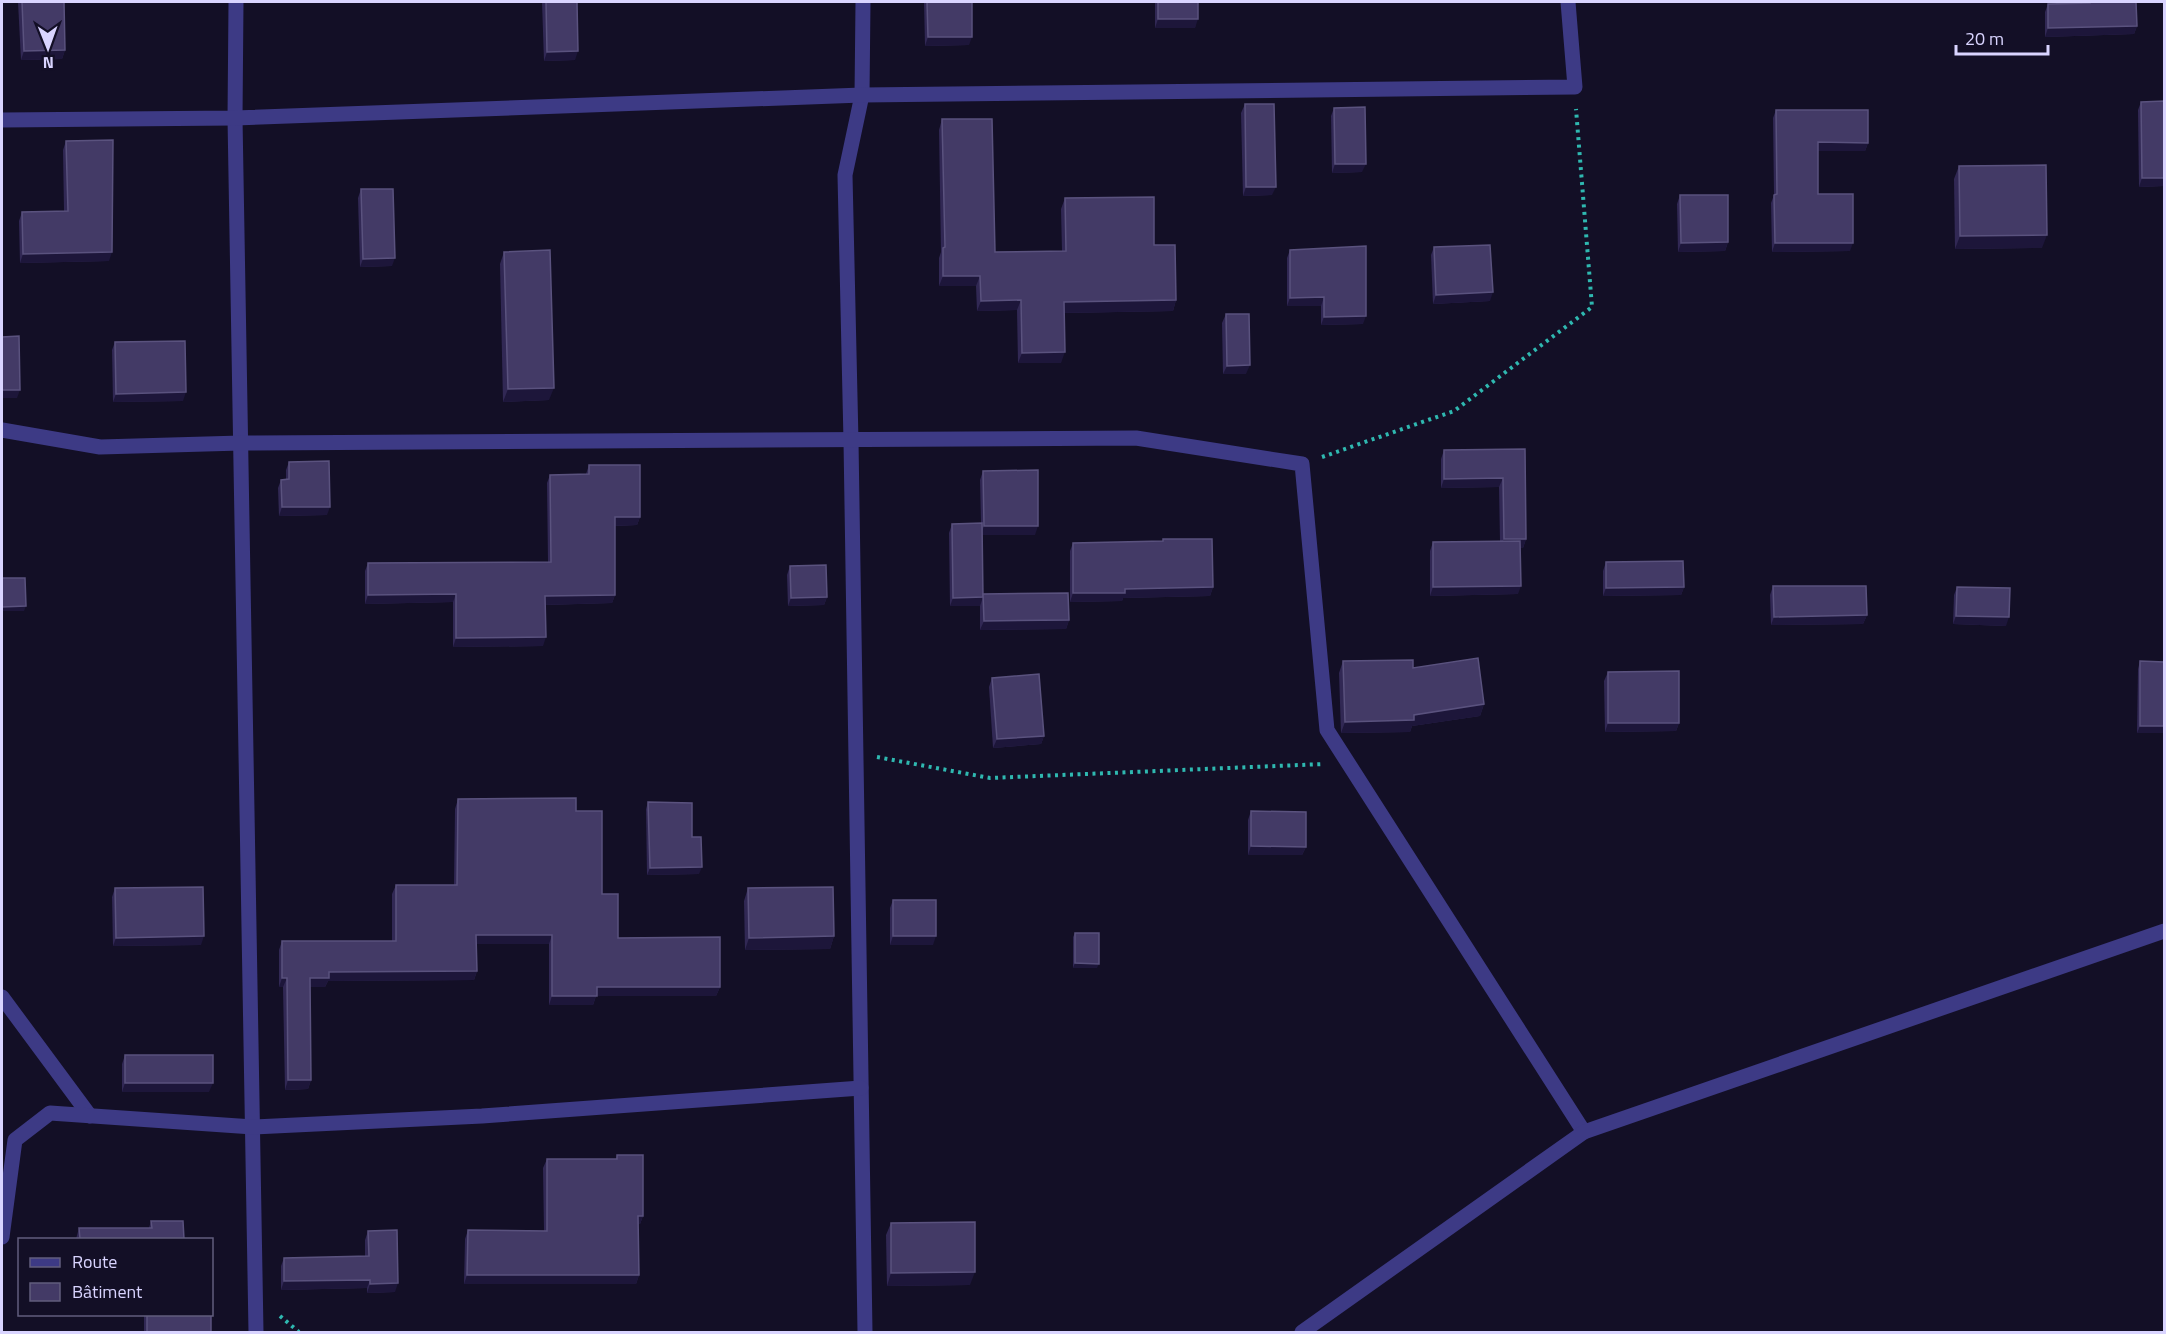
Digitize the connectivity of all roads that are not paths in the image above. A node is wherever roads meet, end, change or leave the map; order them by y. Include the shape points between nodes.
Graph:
1 (236, 2) edge
2 (863, 2) edge
3 (1568, 2) edge
4 (862, 94) junction
5 (235, 118) junction
6 (2, 120) edge
7 (2, 430) edge
8 (851, 441) junction
9 (241, 443) junction
10 (2164, 931) edge
11 (2, 997) edge
12 (861, 1088) junction
13 (90, 1116) junction
14 (253, 1127) junction
15 (1584, 1132) junction
16 (2, 1237) edge
17 (256, 1332) edge
18 (865, 1332) edge
19 (1302, 1332) edge

1 - 5 street
2 - 4 street
3 - 4 street via 1575,87
4 - 5 street
4 - 8 street via 845,175
5 - 6 street
5 - 9 street
7 - 9 street via 100,447
8 - 9 street
8 - 12 street
8 - 15 street via 1136,438 1302,464 1327,730
9 - 14 street
10 - 15 street
11 - 13 street
12 - 14 street via 494,1115
12 - 18 street
13 - 14 street
13 - 16 street via 50,1113 15,1140
14 - 17 street
15 - 19 street

